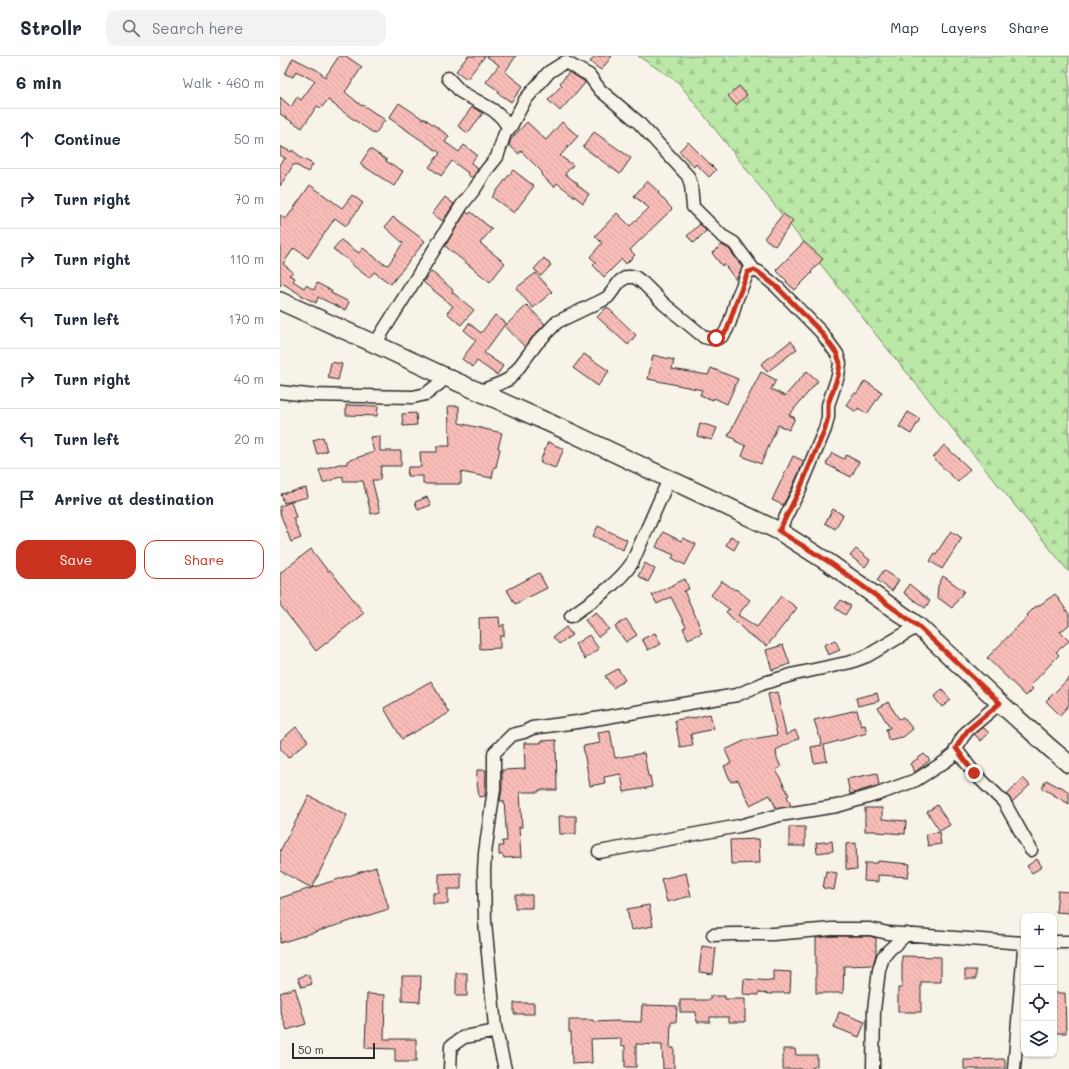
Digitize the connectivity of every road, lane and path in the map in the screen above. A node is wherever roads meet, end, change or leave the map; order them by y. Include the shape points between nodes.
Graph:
1 (448, 78) dead end
2 (509, 128) junction
3 (754, 270) junction
4 (280, 301) edge
5 (375, 344) junction
6 (446, 377) junction
7 (280, 392) edge
8 (478, 392) junction
9 (669, 479) junction
10 (779, 531) junction
11 (571, 616) dead end
12 (918, 626) junction
13 (1000, 703) junction
14 (956, 748) junction
15 (1069, 764) edge
16 (1031, 850) dead end
17 (599, 852) dead end
18 (907, 934) junction
19 (714, 935) dead end
20 (1057, 942) edge
21 (1069, 942) edge
22 (1021, 943) edge
23 (1021, 985) edge
24 (495, 1027) junction
25 (450, 1069) edge
26 (505, 1069) edge
27 (873, 1069) edge
28 (1014, 1069) edge

1 - 2 street via 461,92 493,110
2 - 3 street via 525,100 549,72 565,62 589,74 600,90 638,122 688,176 693,207 722,236 734,243
2 - 5 street via 497,157 462,205
3 - 8 street via 748,272 727,330 722,336 711,339 704,337 643,283 635,277 627,277 620,281 605,299 557,322 509,379
3 - 10 street via 777,287 821,332 837,354 840,363 828,404 825,429
4 - 5 street
5 - 6 street
6 - 7 street via 426,394 413,397
6 - 8 street
8 - 9 street
9 - 10 street
9 - 11 street via 632,563 625,573
10 - 12 street via 829,562
12 - 13 street
12 - 24 street via 867,656 764,683 737,695 532,728 512,735 494,754 494,789 484,853 485,922
13 - 14 street via 968,730
13 - 15 street
14 - 16 street via 974,773 1004,802
14 - 17 street via 946,761 916,780 845,804
18 - 19 street via 832,929
18 - 22 street
18 - 27 street via 889,950 879,970 874,1010
20 - 21 street
23 - 28 street
24 - 25 street via 492,1032 464,1037 451,1046
24 - 26 street

